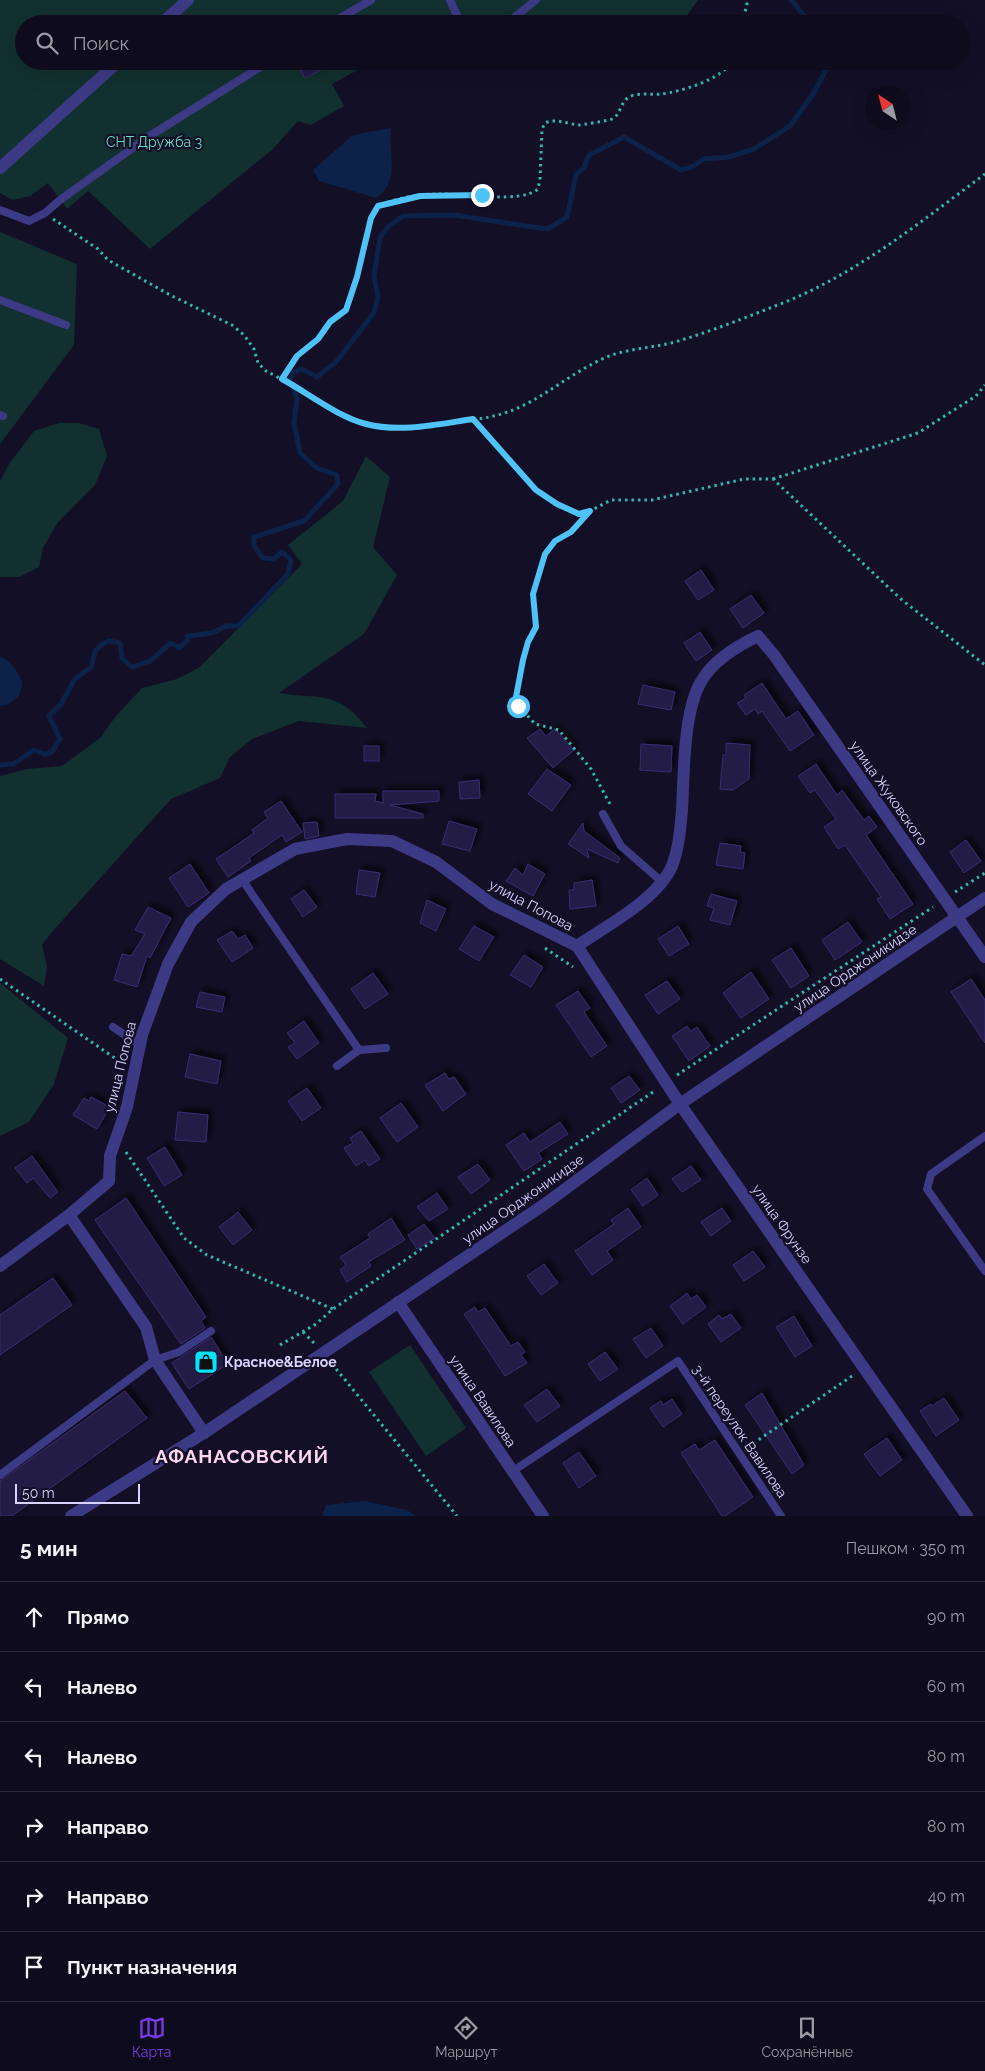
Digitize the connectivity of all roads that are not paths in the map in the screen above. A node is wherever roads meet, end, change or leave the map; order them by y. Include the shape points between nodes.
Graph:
1 (188, 0) edge
2 (371, 0) edge
3 (450, 0) edge
4 (536, 0) edge
5 (171, 15) edge
6 (345, 15) edge
7 (457, 15) edge
8 (517, 15) edge
9 (109, 70) edge
10 (256, 70) edge
11 (0, 168) edge
12 (0, 210) edge
13 (0, 300) edge
14 (66, 325) dead end
15 (768, 647) joint
16 (603, 814) dead end
17 (241, 878) junction
18 (661, 881) junction
19 (985, 898) edge
20 (957, 917) junction
21 (577, 946) junction
22 (985, 957) edge
23 (113, 1027) dead end
24 (141, 1046) junction
25 (386, 1048) dead end
26 (359, 1050) junction
27 (337, 1066) dead end
28 (680, 1104) junction
29 (985, 1136) edge
30 (69, 1215) junction
31 (0, 1266) edge
32 (985, 1271) edge
33 (398, 1302) junction
34 (211, 1331) dead end
35 (155, 1360) junction
36 (204, 1433) junction
37 (512, 1471) junction
38 (0, 1475) edge
39 (71, 1516) edge
40 (542, 1516) edge
41 (781, 1516) edge
42 (967, 1516) edge

1 - 5 street
2 - 6 lane
3 - 7 lane
4 - 8 lane
9 - 11 street
10 - 12 lane via 148,137 45,213 29,221
13 - 14 lane
15 - 18 street, улица Попова via 758,636 743,644 717,662 698,688 692,703 679,842 671,868
15 - 20 street, улица Жуковского
16 - 18 lane via 621,846
17 - 21 street, улица Попова via 295,849 347,838 392,841 436,862 492,904
17 - 24 street, улица Попова via 191,922 168,964
17 - 26 lane
18 - 21 street, улица Попова via 649,896
19 - 20 street, улица Орджоникидзе
20 - 22 street, улица Жуковского
20 - 28 street, улица Орджоникидзе
21 - 28 street, улица Фрунзе via 662,1085
23 - 24 lane
24 - 30 street, улица Попова via 128,1107 110,1156 109,1181
25 - 26 lane
26 - 27 lane
28 - 33 street, улица Орджоникидзе via 545,1204
28 - 42 street, улица Фрунзе
29 - 32 lane via 931,1174 927,1189
30 - 31 street, улица Попова
30 - 35 street via 146,1327
33 - 36 street, улица Орджоникидзе
33 - 37 street, улица Вавилова
34 - 35 lane via 179,1352
35 - 36 street
35 - 38 lane
36 - 39 street, улица Орджоникидзе
37 - 40 street, улица Вавилова
37 - 41 lane, 3-й переулок Вавилова via 678,1361

